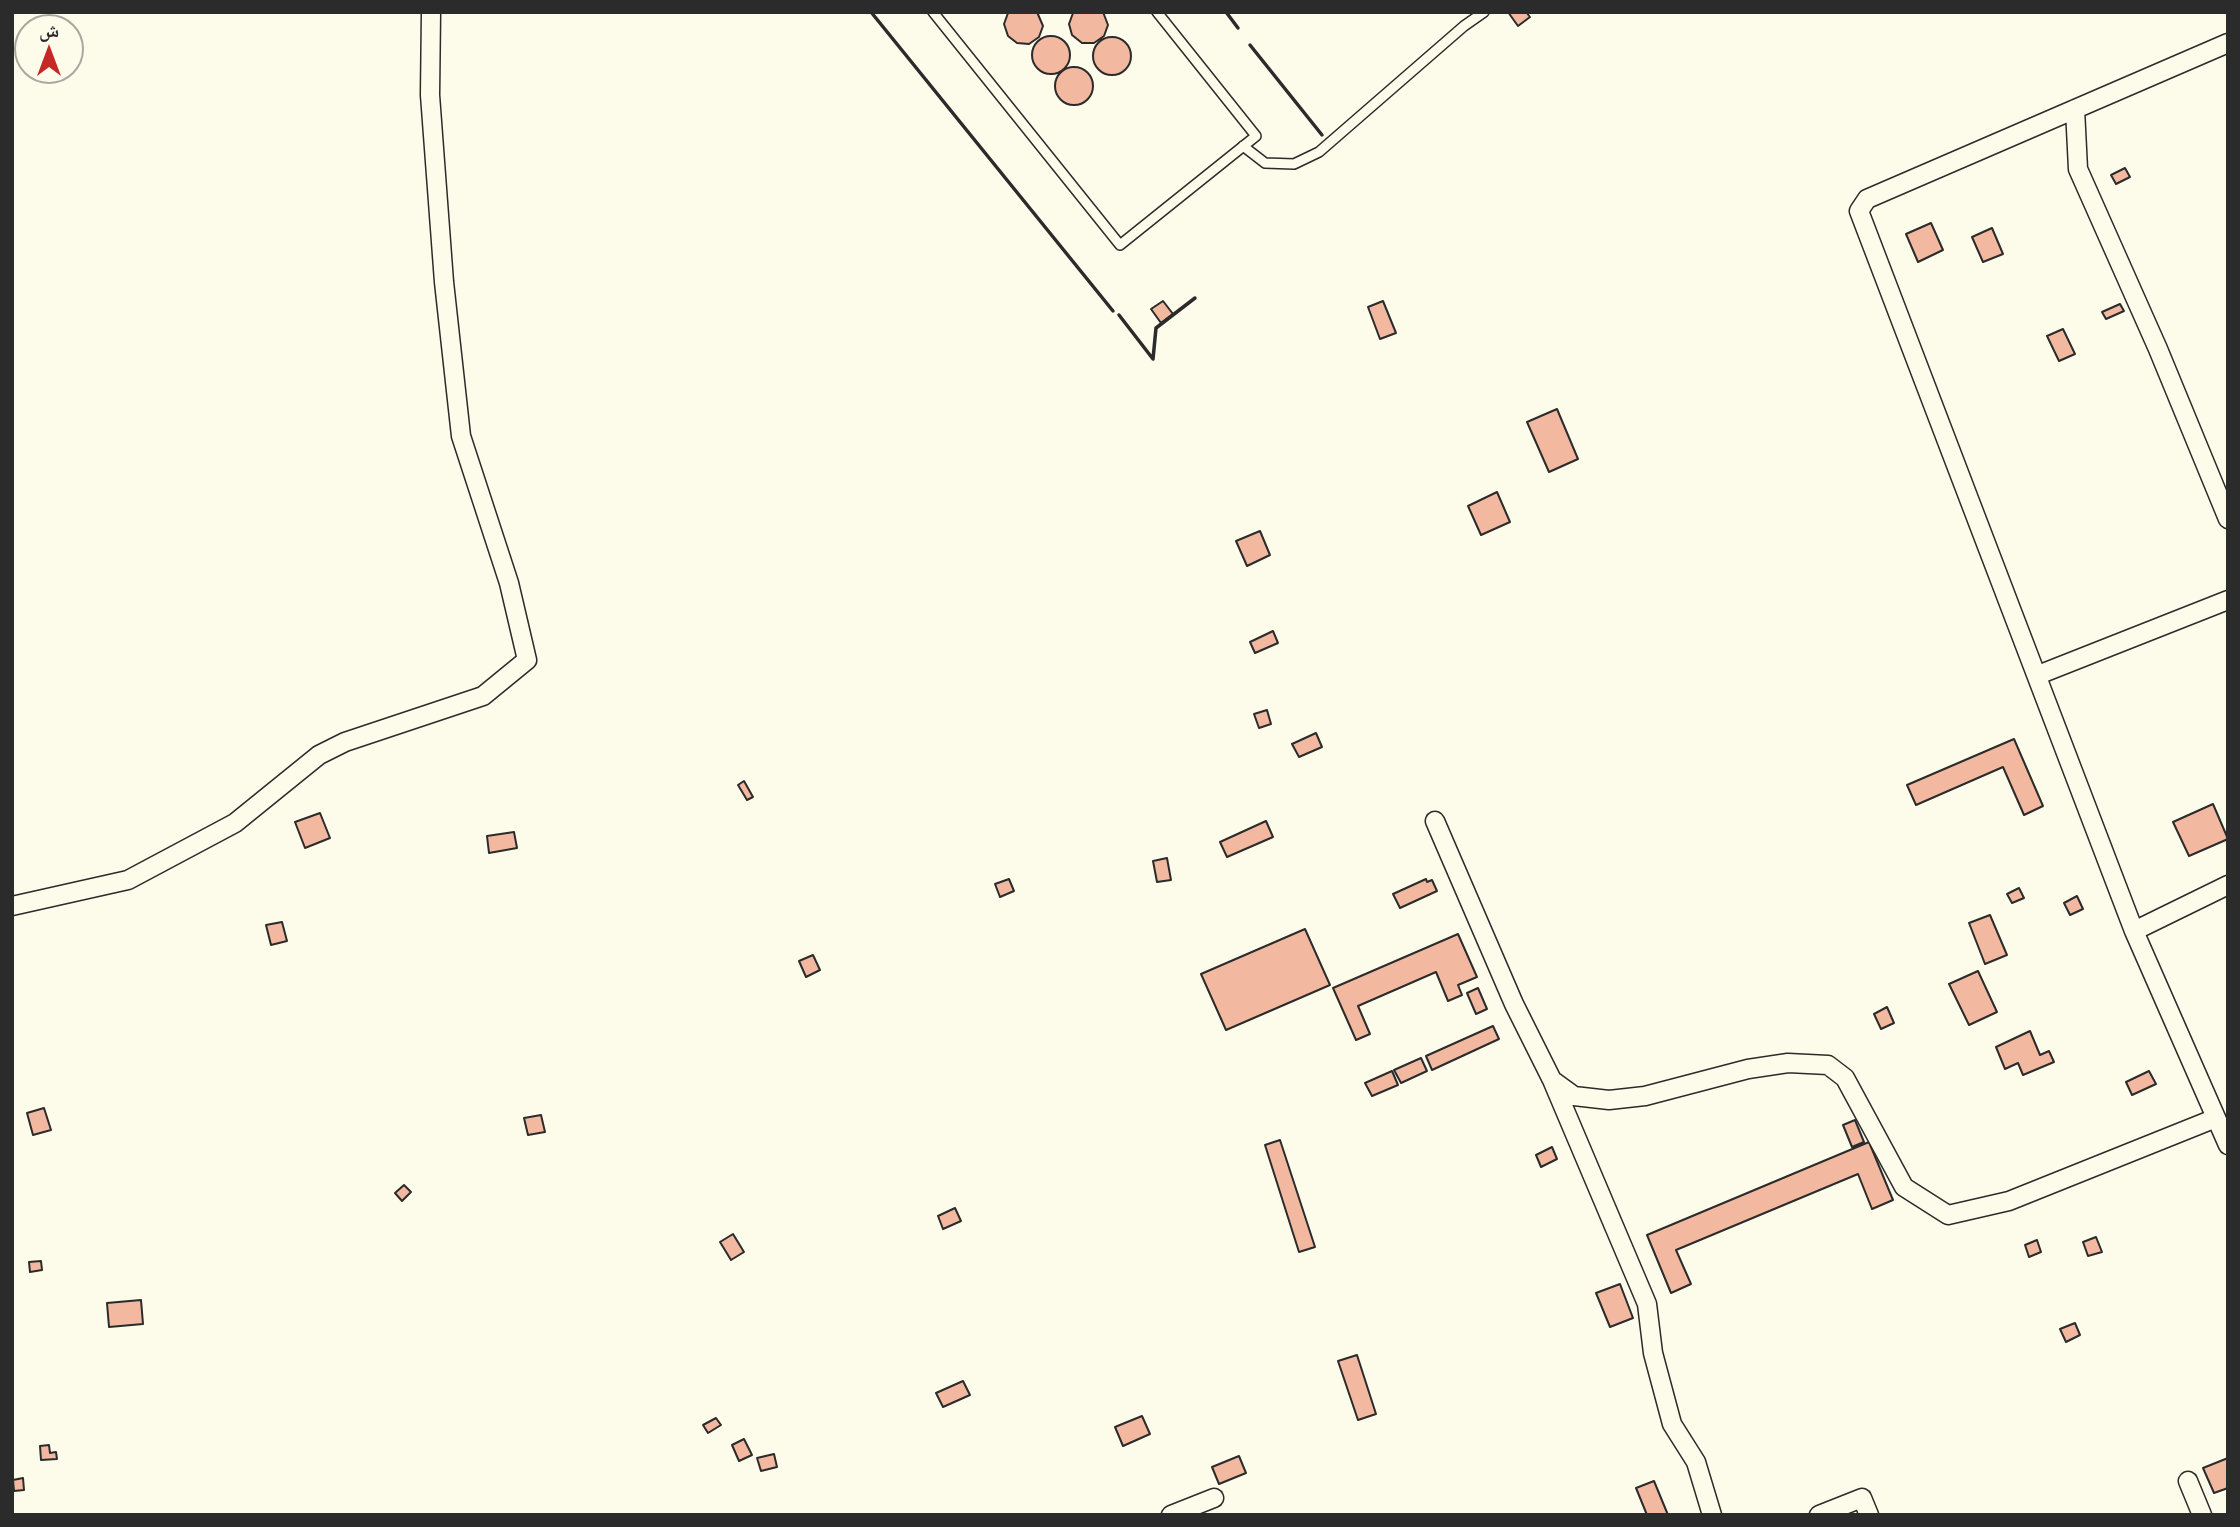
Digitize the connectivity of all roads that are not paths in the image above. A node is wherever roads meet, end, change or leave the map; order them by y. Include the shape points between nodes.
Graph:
1 (431, 12) edge
2 (933, 12) edge
3 (1157, 12) edge
4 (1483, 12) edge
5 (2228, 43) edge
6 (2075, 109) junction
7 (1244, 146) junction
8 (2228, 519) edge
9 (2228, 600) edge
10 (2038, 675) junction
11 (1436, 821) dead end
12 (2228, 885) edge
13 (12, 906) edge
14 (2134, 932) junction
15 (1552, 1080) junction
16 (2216, 1118) junction
17 (2228, 1145) edge
18 (2188, 1481) dead end
19 (1214, 1498) dead end
20 (1171, 1515) edge
21 (1712, 1515) edge
22 (1819, 1515) edge
23 (1869, 1515) edge
24 (2202, 1515) edge

1 - 13 street via 430,94 443,282 461,436 509,583 527,660 483,696 319,755 235,823 128,880
2 - 7 lane via 1120,245
3 - 7 lane via 1256,136
4 - 7 lane via 1319,152 1294,164 1265,163
5 - 6 street
6 - 8 street via 2078,169
6 - 10 street via 1867,199 1859,211
9 - 10 street
10 - 14 street
11 - 15 street via 1514,1004
12 - 14 street
14 - 16 street
15 - 16 street via 1574,1096 1609,1100 1645,1096 1748,1069 1788,1063 1828,1065 1845,1078 1904,1187 1948,1215 2009,1201
15 - 21 street via 1647,1304 1653,1353 1672,1424 1696,1462
16 - 17 street
18 - 24 street
19 - 20 street
22 - 23 street via 1862,1498

